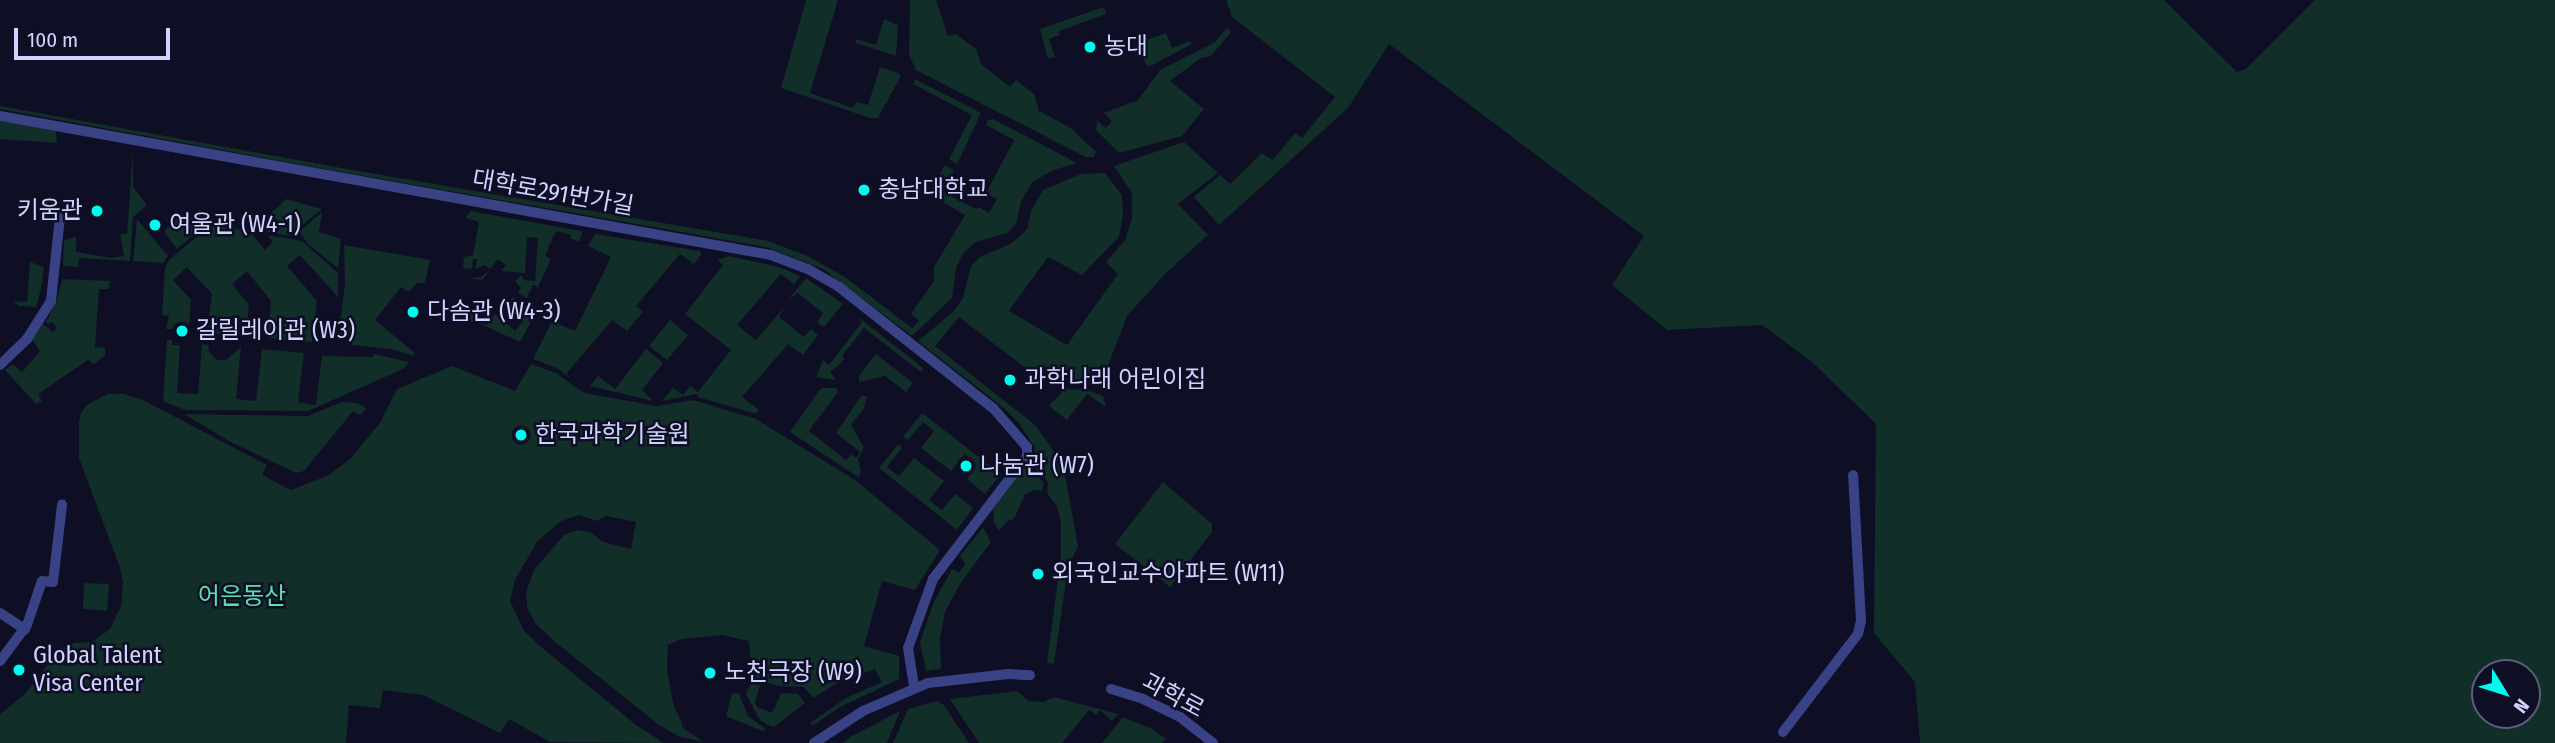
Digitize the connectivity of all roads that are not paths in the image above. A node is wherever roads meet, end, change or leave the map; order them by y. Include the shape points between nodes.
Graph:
1 (0, 116) edge
2 (60, 217) dead end
3 (0, 365) edge
4 (1853, 475) dead end
5 (59, 508) dead end
6 (0, 613) edge
7 (25, 629) junction
8 (0, 661) edge
9 (1030, 675) dead end
10 (914, 687) junction
11 (1111, 689) dead end
12 (1783, 732) dead end
13 (814, 743) edge
14 (1213, 743) edge

1 - 10 street, 대학로291번가길 via 771,255 808,269 857,301 993,408 1021,438 1027,456 933,579 908,648
2 - 3 street via 51,301 27,339
4 - 12 street via 1858,634
5 - 7 street via 53,582 42,581
6 - 7 street
7 - 8 street
9 - 10 street via 968,677
10 - 13 street via 863,710
11 - 14 street, 과학로 via 1180,717

